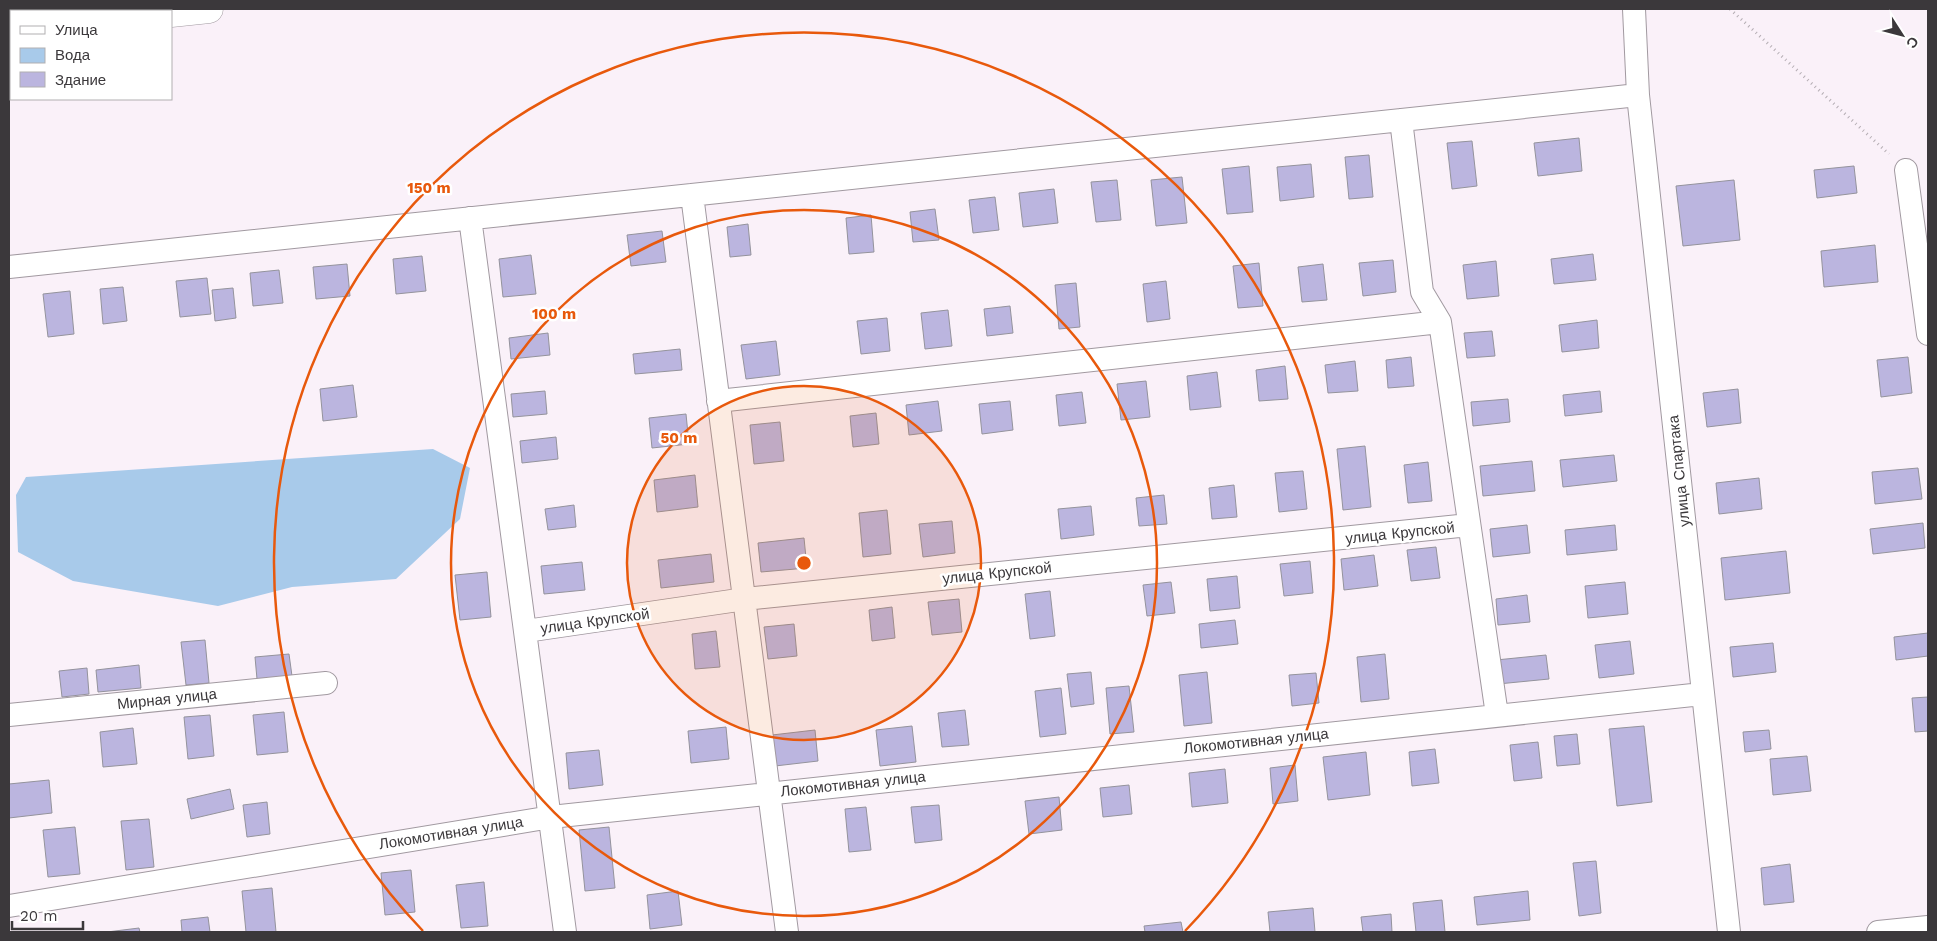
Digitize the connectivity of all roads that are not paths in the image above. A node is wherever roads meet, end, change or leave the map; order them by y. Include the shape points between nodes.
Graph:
1 (209, 9) edge
2 (1634, 9) edge
3 (172, 13) edge
4 (1638, 95) junction
5 (1401, 120) junction
6 (1906, 170) road end
7 (692, 195) junction
8 (470, 218) junction
9 (9, 266) edge
10 (1440, 322) junction
11 (1928, 334) edge
12 (718, 401) junction
13 (1469, 526) junction
14 (745, 599) junction
15 (526, 632) junction
16 (326, 683) dead end
17 (1702, 694) junction
18 (9, 715) edge
19 (1496, 715) junction
20 (770, 793) junction
21 (551, 816) junction
22 (9, 906) edge
23 (1928, 926) edge
24 (565, 932) edge
25 (787, 932) edge
26 (1729, 932) edge
27 (1878, 932) edge

1 - 3 street
2 - 4 street, улица Спартака
4 - 5 street
4 - 17 street, улица Спартака
5 - 7 street
5 - 10 street via 1422,292
6 - 11 street
7 - 8 street
7 - 12 street
8 - 9 street
8 - 15 street, улица Крупской
10 - 12 street
10 - 13 street
12 - 14 street
13 - 14 street, улица Крупской
13 - 19 street
14 - 15 street, улица Крупской
14 - 20 street
15 - 21 street, улица Крупской
16 - 18 street, Мирная улица
17 - 19 street, Локомотивная улица
17 - 26 street, улица Спартака
19 - 20 street, Локомотивная улица
20 - 21 street, Локомотивная улица
20 - 25 street
21 - 22 street, Локомотивная улица
21 - 24 street, улица Крупской
23 - 27 street

